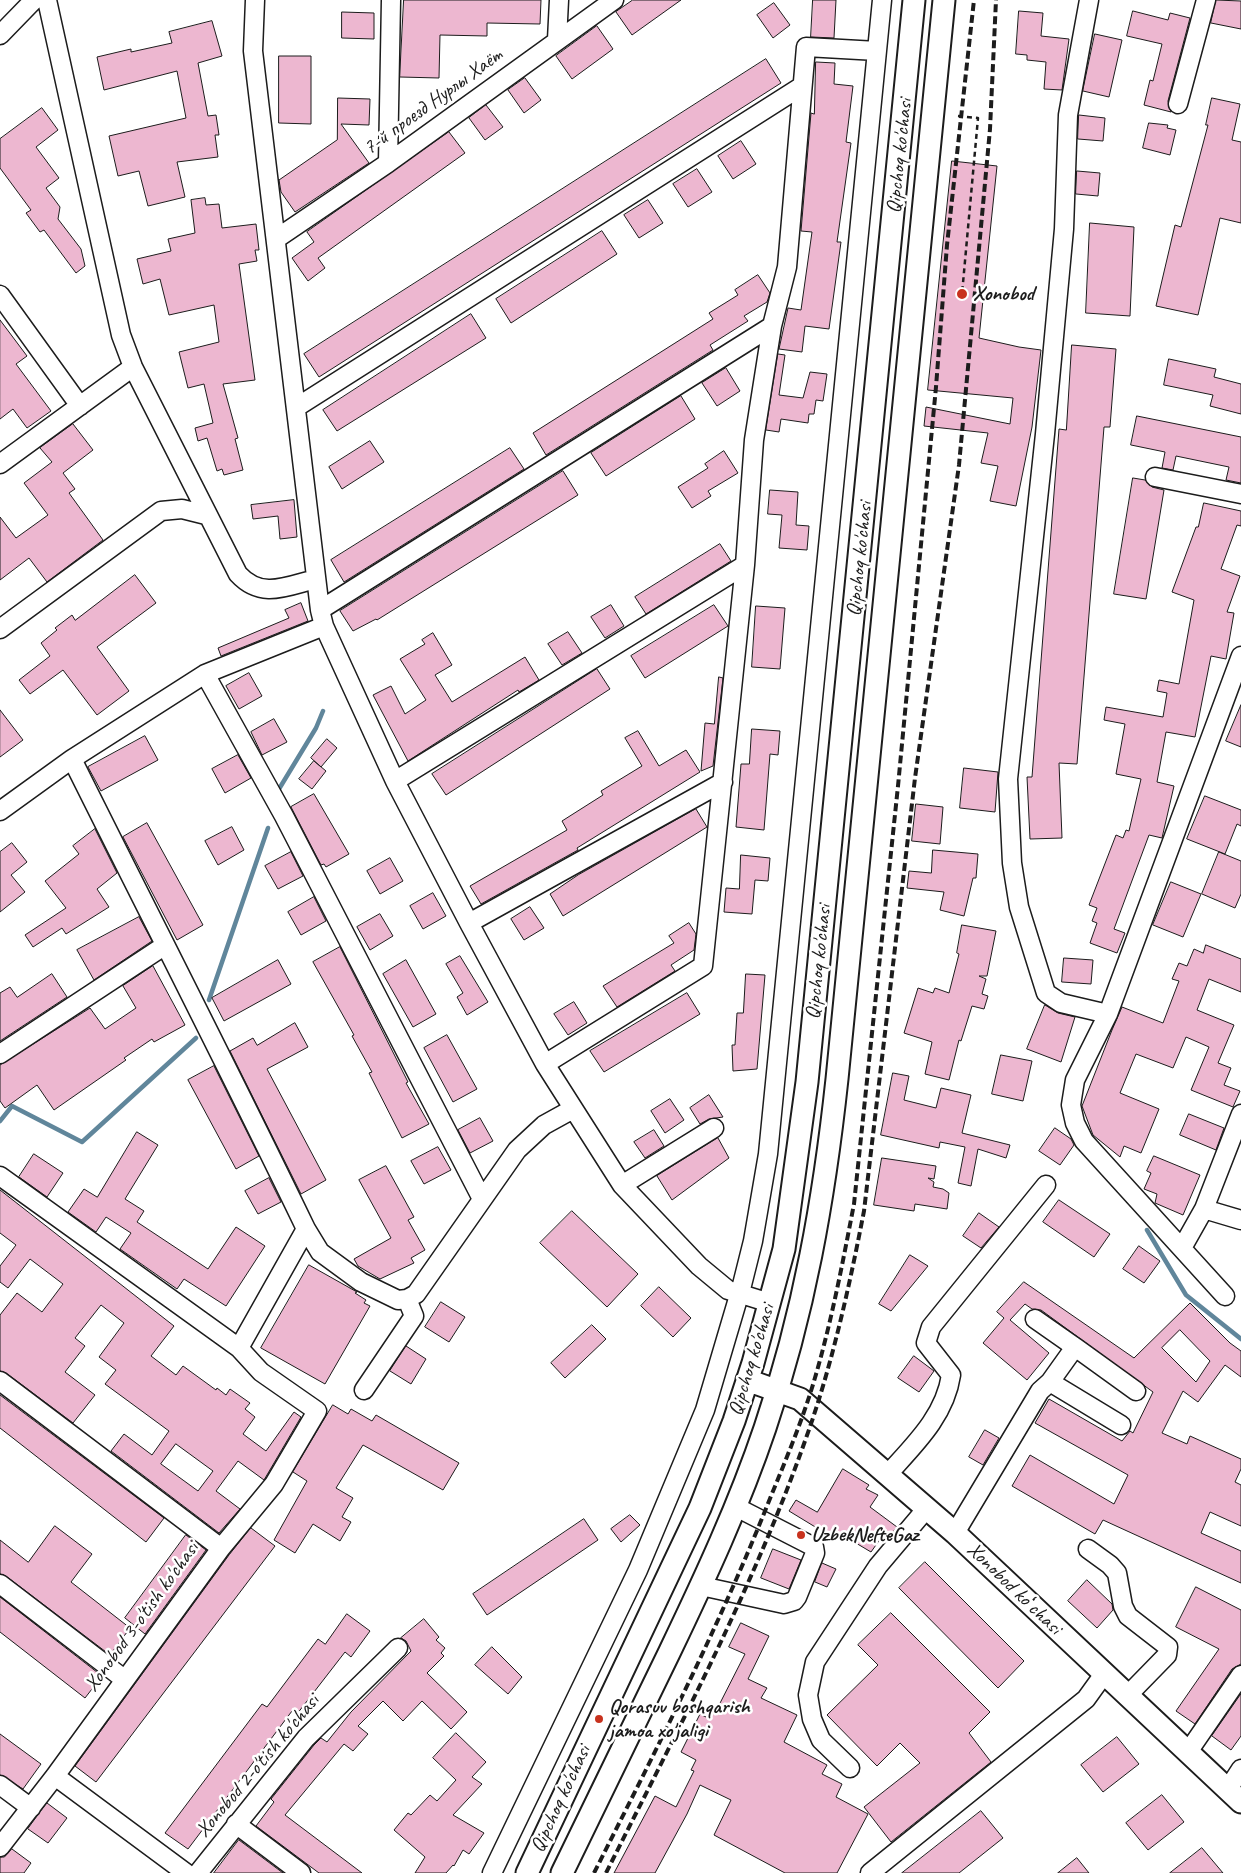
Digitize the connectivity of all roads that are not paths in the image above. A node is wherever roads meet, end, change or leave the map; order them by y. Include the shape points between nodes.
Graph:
1 (34, 0) edge
2 (47, 0) edge
3 (255, 0) edge
4 (390, 0) edge
5 (559, 0) edge
6 (614, 0) edge
7 (882, 0) edge
8 (914, 0) edge
9 (944, 0) edge
10 (1088, 0) edge
11 (1206, 0) edge
12 (0, 35) edge
13 (557, 40) junction
14 (877, 52) junction
15 (802, 86) junction
16 (1178, 104) dead end
17 (388, 163) junction
18 (276, 239) junction
19 (0, 295) edge
20 (772, 326) junction
21 (133, 368) junction
22 (80, 406) junction
23 (297, 407) junction
24 (0, 464) edge
25 (1155, 477) dead end
26 (1241, 494) edge
27 (206, 515) junction
28 (745, 565) junction
29 (316, 579) junction
30 (322, 618) junction
31 (0, 629) edge
32 (1241, 656) edge
33 (206, 674) junction
34 (72, 759) junction
35 (395, 781) junction
36 (723, 782) junction
37 (0, 810) edge
38 (470, 923) junction
39 (164, 946) junction
40 (1108, 1014) junction
41 (0, 1054) edge
42 (545, 1064) junction
43 (573, 1109) junction
44 (1241, 1114) edge
45 (714, 1128) dead end
46 (0, 1176) edge
47 (622, 1185) junction
48 (1046, 1185) dead end
49 (482, 1198) junction
50 (1204, 1209) junction
51 (1241, 1220) edge
52 (306, 1229) junction
53 (1182, 1248) junction
54 (740, 1294) junction
55 (1225, 1296) dead end
56 (408, 1299) junction
57 (770, 1303) junction
58 (800, 1312) junction
59 (1035, 1319) dead end
60 (1074, 1347) junction
61 (239, 1348) junction
62 (748, 1380) junction
63 (0, 1381) edge
64 (1050, 1382) junction
65 (364, 1390) dead end
66 (777, 1390) junction
67 (1136, 1391) dead end
68 (1121, 1425) dead end
69 (888, 1474) junction
70 (736, 1506) junction
71 (926, 1508) junction
72 (955, 1533) junction
73 (221, 1548) junction
74 (1088, 1549) dead end
75 (0, 1584) edge
76 (701, 1586) junction
77 (398, 1648) dead end
78 (1104, 1674) junction
79 (1241, 1675) edge
80 (124, 1679) junction
81 (1127, 1696) junction
82 (1188, 1752) junction
83 (850, 1768) dead end
84 (1241, 1769) edge
85 (55, 1776) junction
86 (0, 1785) edge
87 (1234, 1795) edge
88 (31, 1808) junction
89 (236, 1824) junction
90 (0, 1847) edge
91 (186, 1873) edge
92 (198, 1873) edge
93 (301, 1873) edge
94 (492, 1873) edge
95 (527, 1873) edge
96 (562, 1873) edge
97 (870, 1873) edge

1 - 12 street
2 - 21 street via 121,335
3 - 18 street via 253,52
4 - 17 street
5 - 13 street
6 - 13 street, 7-й проезд Нурлы Хаёт
7 - 14 street
8 - 57 main road, Qipchoq ko'chasi via 801,1138 784,1249
9 - 58 main road, Qipchoq ko'chasi via 837,1079 824,1195
10 - 40 street via 1068,115 1064,229 1046,434 1008,779 1012,864 1019,907 1046,993 1061,1003
11 - 16 street
13 - 17 street, 7-й проезд Нурлы Хаёт
14 - 15 street via 806,47
14 - 54 street via 768,1154
15 - 20 street via 787,267
15 - 23 street
17 - 18 street, 7-й проезд Нурлы Хаёт
18 - 23 street
19 - 22 street
20 - 28 street via 754,440
20 - 30 street
21 - 22 street
21 - 27 street
22 - 24 street
23 - 29 street
25 - 26 street
27 - 29 street via 238,574 253,587 269,590
27 - 31 street via 182,509 161,512
28 - 35 street
28 - 36 street
29 - 30 street
30 - 33 street
30 - 35 street
32 - 40 street
33 - 34 street
33 - 49 street via 284,816
34 - 37 street
34 - 39 street
35 - 38 street
36 - 38 street
36 - 42 street via 703,966
38 - 42 street
39 - 41 street
39 - 52 street via 221,1052
40 - 53 street via 1075,1080 1071,1105 1075,1124 1084,1140
42 - 43 street
43 - 47 street
43 - 49 street via 530,1137
44 - 50 street
45 - 47 street
46 - 61 street
47 - 54 street via 699,1266 728,1290
48 - 69 street via 931,1327 926,1343 951,1375 949,1391 930,1428
49 - 56 street via 423,1286
50 - 51 street
50 - 53 street
52 - 56 street via 320,1252 361,1282 390,1298
52 - 61 street
53 - 55 street
54 - 57 street
54 - 94 street via 705,1410 656,1530
56 - 65 street via 414,1316
57 - 58 main road
57 - 62 main road, Qipchoq ko'chasi
58 - 66 main road, Qipchoq ko'chasi
59 - 60 street
60 - 64 street
60 - 67 street
61 - 73 street, Xonobod 3-o'tish ko'chasi via 261,1372 317,1411 274,1484
62 - 66 main road, Xonobod koʻchasi
62 - 95 main road, Qipchoq ko'chasi via 700,1508
63 - 73 street
64 - 68 street
64 - 72 street via 1040,1391
66 - 69 main road, Xonobod koʻchasi via 800,1399
66 - 70 main road, Qipchoq ko'chasi
69 - 71 main road, Xonobod koʻchasi
70 - 76 main road, Qipchoq ko'chasi
70 - 76 street via 814,1547 815,1554 797,1597 784,1604
71 - 72 main road, Xonobod koʻchasi
71 - 83 street via 878,1566 815,1662 808,1695 812,1719 821,1740
72 - 78 main road, Xonobod koʻchasi
73 - 80 street, Xonobod 3-o'tish ko'chasi
74 - 81 street via 1117,1573 1128,1616 1168,1647 1167,1656
75 - 80 street
76 - 96 main road, Qipchoq ko'chasi
77 - 89 street, Xonobod 2-o'tish ko'chasi via 306,1738
78 - 81 main road, Xonobod koʻchasi
78 - 97 street via 1086,1699
79 - 82 street
80 - 85 street, Xonobod 3-o'tish ko'chasi
81 - 82 main road, Xonobod koʻchasi
82 - 87 main road, Xonobod koʻchasi
84 - 87 street
85 - 88 street, Xonobod 3-o'tish ko'chasi
85 - 91 street
86 - 88 street
88 - 90 street, Xonobod 3-o'tish ko'chasi
89 - 92 street, Xonobod 2-o'tish ko'chasi
89 - 93 street

